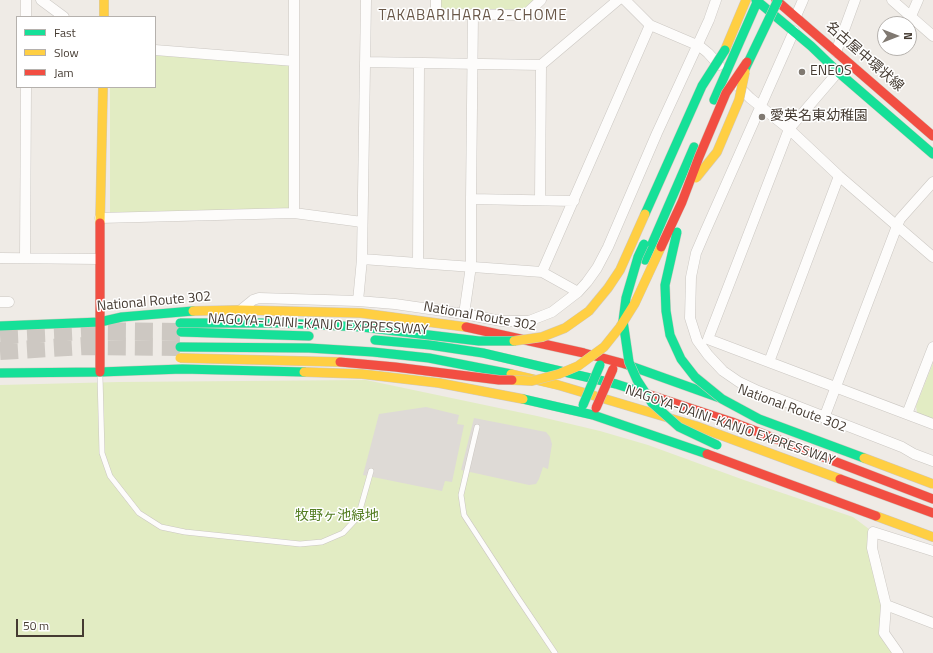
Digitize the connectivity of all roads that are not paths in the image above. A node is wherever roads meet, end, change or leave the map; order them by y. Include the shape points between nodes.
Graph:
1 (26, 0) edge
2 (41, 0) edge
3 (104, 0) edge
4 (294, 0) edge
5 (366, 0) edge
6 (436, 0) edge
7 (541, 0) edge
8 (618, 0) edge
9 (625, 0) edge
10 (716, 0) edge
11 (746, 0) edge
12 (757, 0) edge
13 (777, 0) edge
14 (803, 0) edge
15 (856, 0) edge
16 (892, 0) edge
17 (918, 0) edge
18 (767, 4) edge
19 (474, 14) junction
20 (26, 16) edge
21 (63, 16) edge
22 (104, 16) edge
23 (796, 16) junction
24 (911, 16) joint
25 (917, 21) edge
26 (650, 25) junction
27 (794, 31) junction
28 (933, 36) edge
29 (697, 45) junction
30 (156, 50) edge
31 (725, 50) junction
32 (836, 52) junction
33 (294, 61) junction
34 (365, 62) junction
35 (747, 62) junction
36 (419, 63) junction
37 (473, 64) junction
38 (541, 65) junction
39 (726, 72) junction
40 (838, 72) junction
41 (735, 82) junction
42 (26, 88) edge
43 (103, 88) edge
44 (761, 106) junction
45 (789, 129) junction
46 (933, 136) edge
47 (933, 154) edge
48 (839, 176) junction
49 (933, 182) edge
50 (689, 186) junction
51 (471, 199) junction
52 (540, 200) junction
53 (574, 201) junction
54 (682, 202) junction
55 (294, 213) junction
56 (100, 218) junction
57 (362, 222) junction
58 (897, 226) junction
59 (25, 257) junction
60 (933, 257) edge
61 (0, 258) edge
62 (99, 259) junction
63 (362, 259) junction
64 (418, 263) junction
65 (471, 266) junction
66 (542, 272) junction
67 (578, 292) junction
68 (358, 301) junction
69 (240, 310) junction
70 (464, 314) junction
71 (100, 322) junction
72 (0, 326) edge
73 (318, 336) dead end
74 (366, 339) dead end
75 (703, 341) junction
76 (180, 347) tunnel mouth
77 (933, 347) edge
78 (180, 358) tunnel mouth
79 (602, 361) junction
80 (769, 362) junction
81 (615, 365) junction
82 (100, 372) junction
83 (0, 374) edge
84 (835, 387) junction
85 (582, 409) junction
86 (594, 412) junction
87 (907, 414) junction
88 (824, 418) junction
89 (933, 424) edge
90 (477, 427) dead end
91 (725, 448) dead end
92 (933, 461) edge
93 (371, 471) dead end
94 (933, 476) edge
95 (933, 484) edge
96 (933, 499) edge
97 (888, 511) dead end
98 (932, 513) edge
99 (933, 528) edge
100 (933, 537) edge
101 (933, 551) edge
102 (886, 605) junction
103 (933, 623) edge
104 (555, 653) edge
105 (898, 653) edge

1 - 20 street
2 - 21 street
3 - 22 main road
4 - 33 street
5 - 34 street
6 - 19 street via 438,13
7 - 19 street via 524,15
8 - 38 street
9 - 26 street
10 - 29 street
11 - 31 main road
12 - 18 main road, 名古屋中環状線
12 - 39 main road
13 - 23 main road, 名古屋中環状線
13 - 35 main road, bridge
14 - 23 street
15 - 32 street
16 - 24 street
17 - 24 street
18 - 27 main road, 名古屋中環状線
18 - 41 main road
19 - 37 street
23 - 32 main road, 名古屋中環状線
25 - 28 street
26 - 29 street
26 - 53 street
27 - 40 main road, 名古屋中環状線
27 - 44 street
29 - 39 street
29 - 67 street via 608,247 597,268
30 - 33 street
31 - 73 main road, NAGOYA-DAINI-KANJO EXPRESSWAY, bridge via 702,86 620,270 589,311 565,328 542,337 519,341 479,341 362,327 280,323 180,327
31 - 91 main road, bridge via 638,257 626,298 623,320 629,362 652,403 679,427
32 - 46 main road, 名古屋中環状線
33 - 55 street
34 - 36 street
34 - 57 street
35 - 50 main road, bridge via 726,93
35 - 50 main road, bridge via 739,100 717,152
36 - 37 street
36 - 64 street
37 - 38 street
37 - 51 street
38 - 52 street
39 - 41 street
39 - 79 main road
40 - 45 street
40 - 47 main road, 名古屋中環状線
41 - 44 street
41 - 81 main road
42 - 59 street
43 - 56 main road
44 - 45 street
44 - 75 street via 696,253 691,277 690,318
45 - 48 street
45 - 75 street
48 - 58 street
48 - 80 street
49 - 58 street via 900,218
50 - 54 main road, bridge
51 - 52 street
51 - 65 street
52 - 53 street
53 - 66 street
54 - 78 main road, bridge via 635,302 620,327 604,347 578,366 559,374 532,380 500,380 326,361
54 - 95 main road, bridge via 665,285 666,311 670,335 681,359 695,377 722,399 760,419
55 - 56 street
55 - 57 street
56 - 62 main road
57 - 63 street
58 - 60 street
58 - 84 street
59 - 61 street
59 - 62 street
62 - 71 main road
63 - 64 street
63 - 68 street
64 - 65 street
65 - 66 street
65 - 70 street
66 - 67 street
67 - 70 street via 552,312 529,321 501,321
68 - 69 street via 259,298
68 - 70 street
69 - 71 main road, National Route 302 via 180,311
69 - 79 main road, National Route 302 via 353,313 421,320 499,333
71 - 72 main road, National Route 302
71 - 82 main road
74 - 96 main road, NAGOYA-DAINI-KANJO EXPRESSWAY via 483,353 616,384 732,422
75 - 80 street
75 - 88 street via 708,355 723,371 739,382
76 - 98 main road, NAGOYA-DAINI-KANJO EXPRESSWAY via 309,348 373,352 429,358 484,368 558,385 696,426
77 - 87 street
79 - 81 main road, National Route 302
79 - 85 main road, bridge
80 - 84 street
81 - 86 main road, bridge
81 - 94 main road, National Route 302 via 748,408
82 - 83 main road
82 - 85 main road via 182,369 362,374 439,383
82 - 93 lane via 102,453 110,476 139,513 161,527 185,532 292,543 322,542 343,533 358,517
84 - 87 street
84 - 88 street
85 - 86 main road
86 - 100 main road
87 - 89 street
88 - 92 street
90 - 104 lane via 461,495 464,515
97 - 99 main road
101 - 102 street via 873,532 872,548
102 - 103 street
102 - 105 street via 884,633

